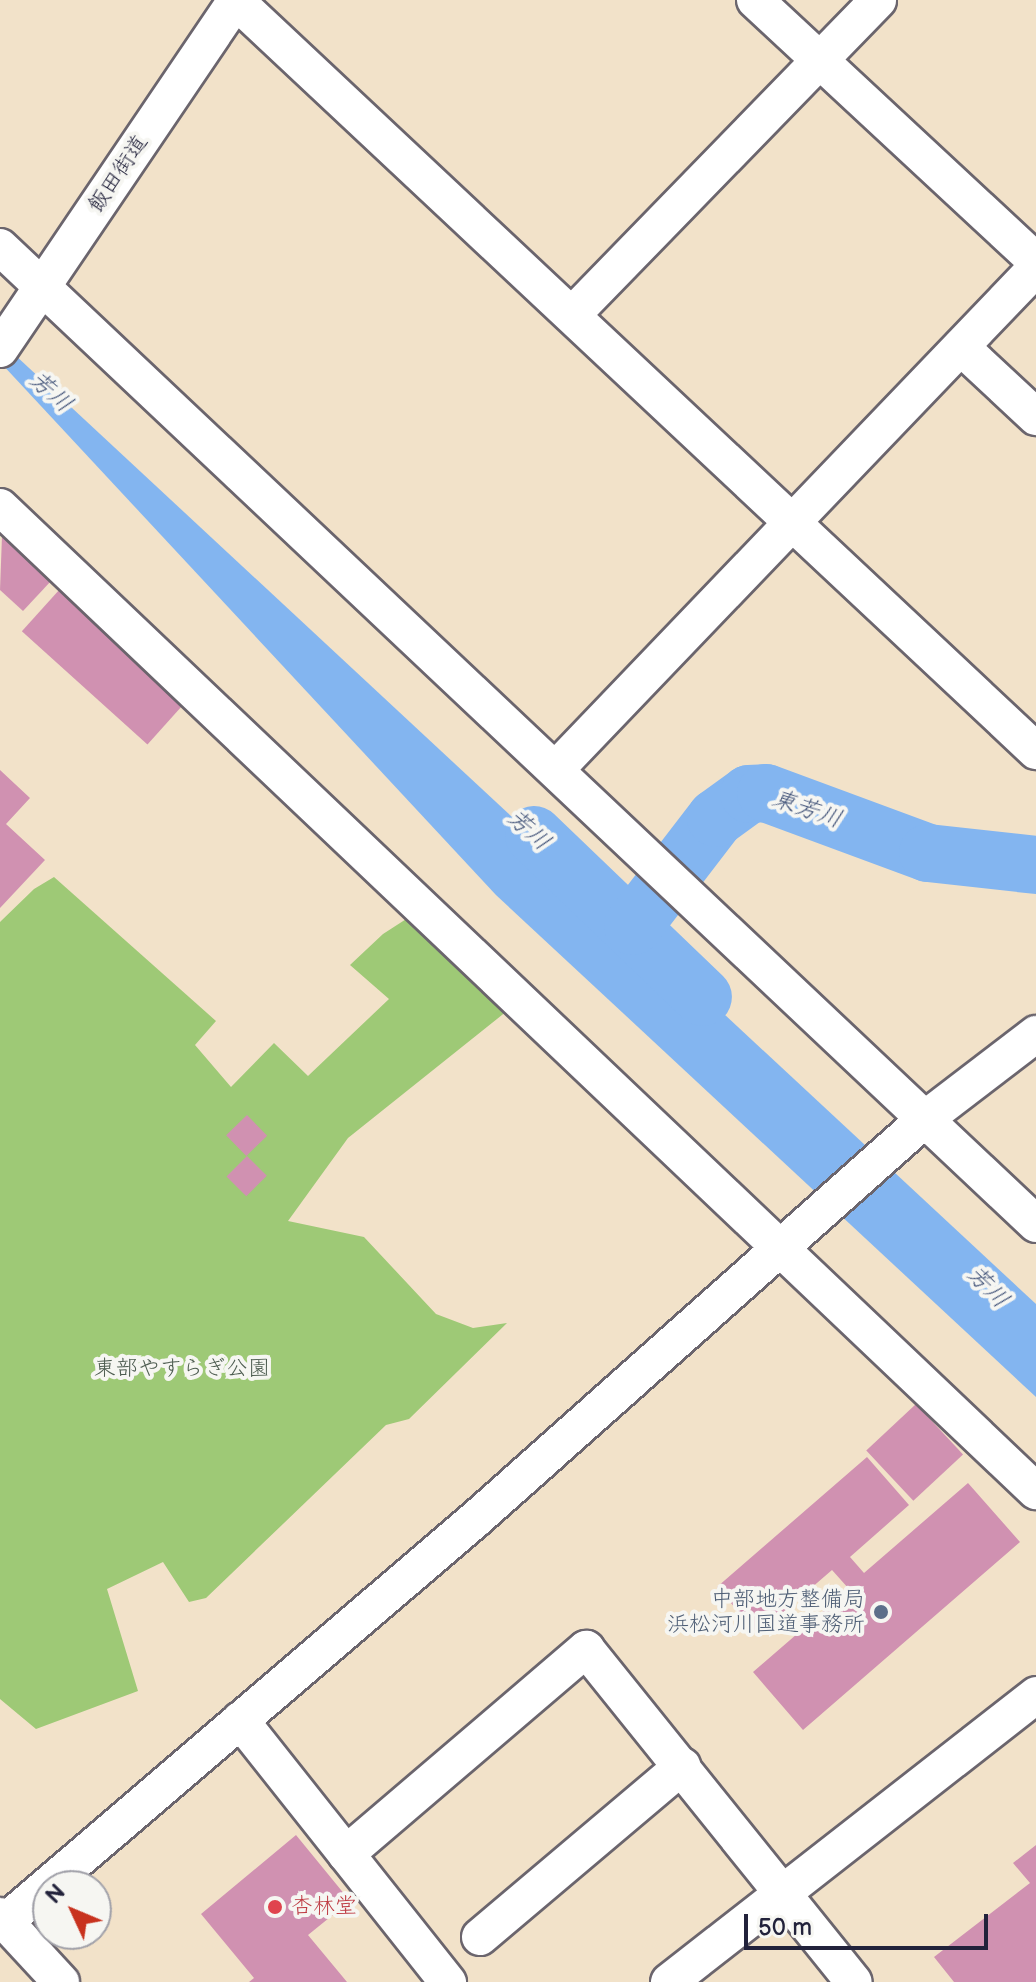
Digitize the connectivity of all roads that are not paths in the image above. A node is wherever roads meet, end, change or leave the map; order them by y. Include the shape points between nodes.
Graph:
1 (236, 0) edge
2 (755, 0) edge
3 (878, 0) edge
4 (817, 58) junction
5 (0, 247) edge
6 (1036, 261) edge
7 (1036, 268) edge
8 (42, 287) junction
9 (572, 315) junction
10 (961, 347) junction
11 (0, 349) edge
12 (1036, 417) edge
13 (0, 507) edge
14 (793, 524) junction
15 (1036, 751) edge
16 (558, 767) junction
17 (1036, 1034) edge
18 (922, 1122) junction
19 (1036, 1224) edge
20 (782, 1244) junction
21 (1036, 1491) edge
22 (1036, 1695) edge
23 (240, 1720) junction
24 (682, 1766) junction
25 (346, 1854) junction
26 (785, 1893) junction
27 (2, 1919) edge
28 (480, 1937) dead end
29 (61, 1982) edge
30 (448, 1982) edge
31 (669, 1982) edge
32 (854, 1982) edge

1 - 8 street, 飯田街道
1 - 9 street
2 - 4 street
3 - 4 street
4 - 6 street
4 - 9 street
5 - 8 street
7 - 10 street
8 - 11 street, 飯田街道
8 - 16 street
9 - 14 street
10 - 12 street
10 - 14 street
13 - 20 street
14 - 15 street
14 - 16 street
16 - 18 street
17 - 18 street
18 - 19 street
18 - 20 street
20 - 21 street
20 - 23 street via 478,1517
22 - 26 street
23 - 25 street
23 - 27 street
24 - 25 street via 586,1649
24 - 26 street
24 - 28 street
25 - 30 street
26 - 31 street
26 - 32 street
27 - 29 street

